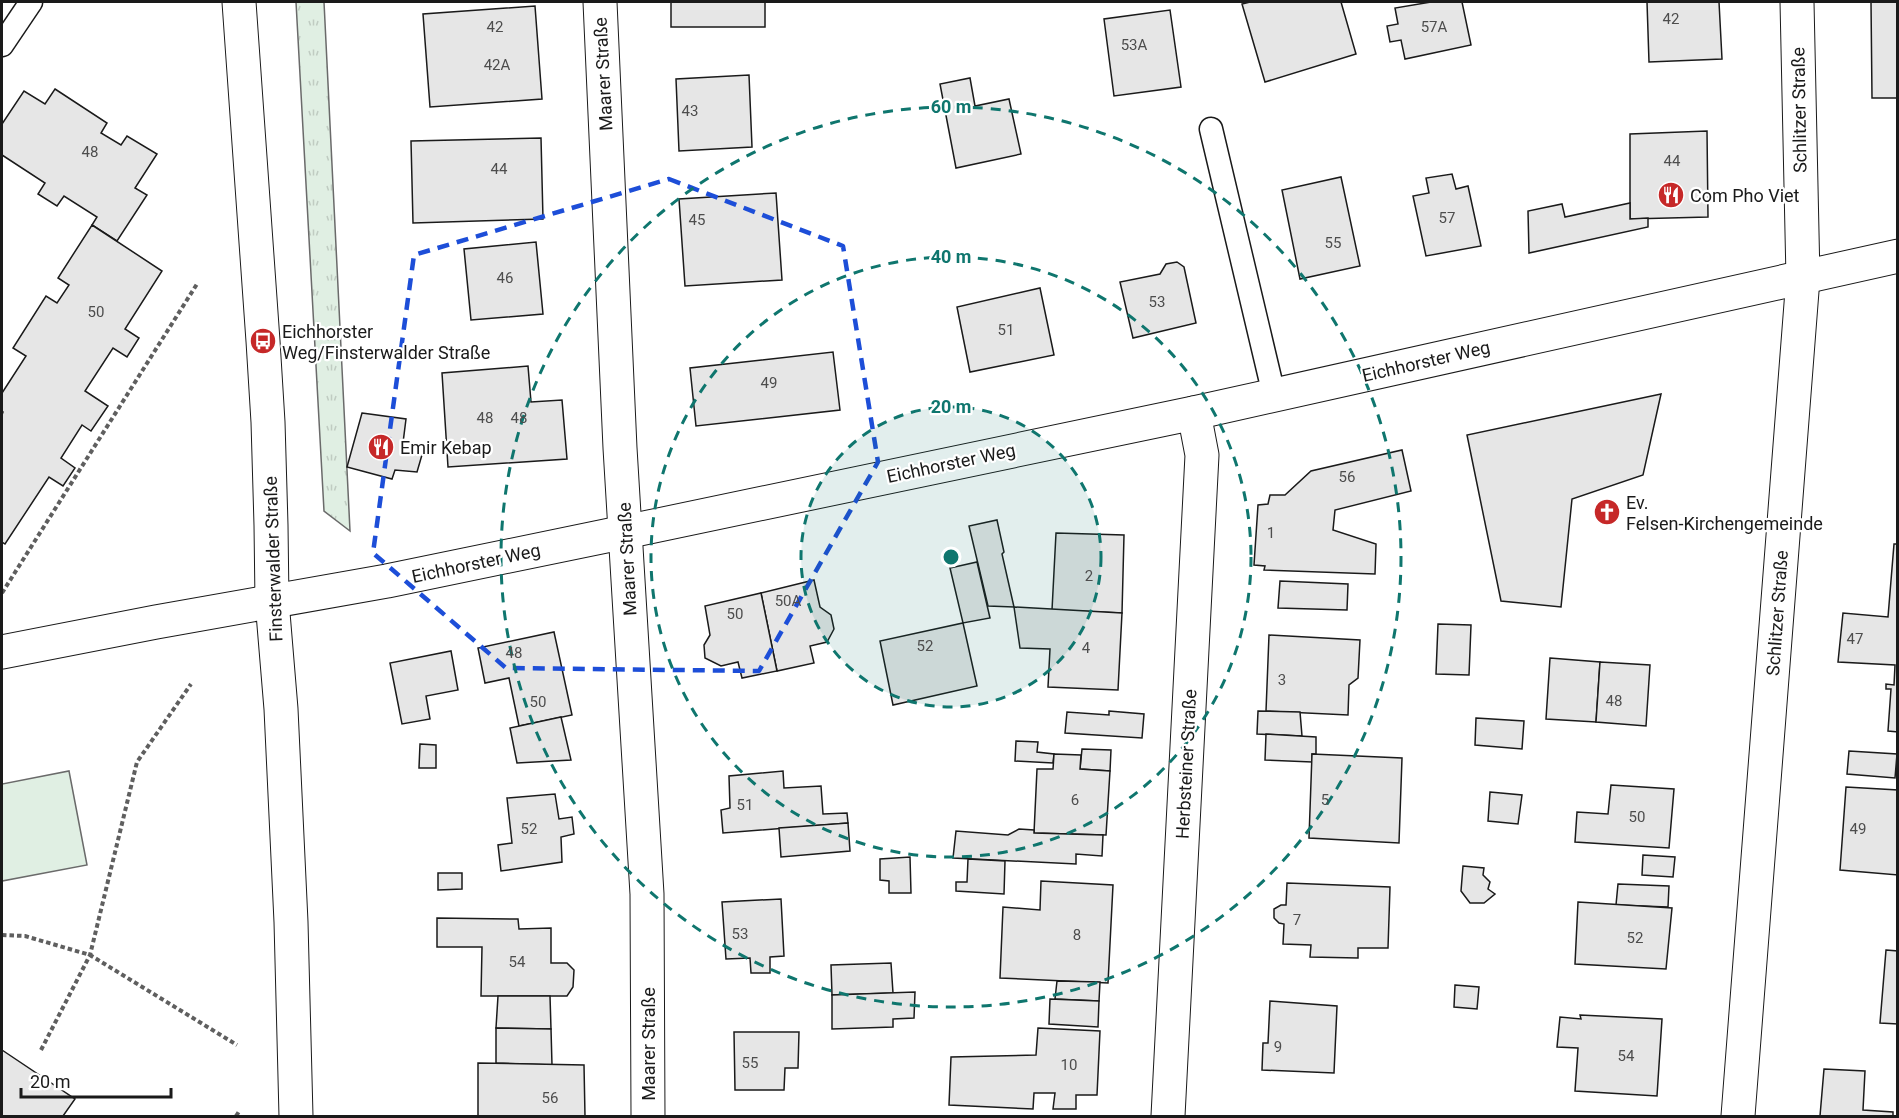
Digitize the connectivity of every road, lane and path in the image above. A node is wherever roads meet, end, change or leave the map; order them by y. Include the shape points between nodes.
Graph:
1 (31, 2) edge
2 (238, 2) edge
3 (600, 2) edge
4 (1797, 2) edge
5 (2, 45) edge
6 (1211, 129) dead end
7 (1898, 256) edge
8 (1803, 278) junction
9 (196, 284) dead end
10 (1274, 395) junction
11 (1194, 412) junction
12 (625, 532) junction
13 (2, 593) edge
14 (272, 601) junction
15 (2, 652) edge
16 (191, 684) dead end
17 (2, 935) edge
18 (90, 955) junction
19 (237, 1045) dead end
20 (41, 1050) dead end
21 (240, 1110) dead end
22 (236, 1116) edge
23 (296, 1116) edge
24 (648, 1116) edge
25 (1168, 1116) edge
26 (1738, 1116) edge

1 - 5 lane
2 - 14 street, Finsterwalder Straße via 263,340
3 - 12 street, Maarer Straße
4 - 8 street, Schlitzer Straße
6 - 10 lane
7 - 8 street, Eichhorster Weg
8 - 10 street, Eichhorster Weg
8 - 26 street, Schlitzer Straße
9 - 13 path
10 - 11 street, Eichhorster Weg
11 - 12 street, Eichhorster Weg
11 - 25 street, Herbsteiner Straße via 1202,455
12 - 14 street, Eichhorster Weg
12 - 24 street, Maarer Straße via 647,894
14 - 15 street, Eichhorster Weg
14 - 23 street, Finsterwalder Straße via 282,721
16 - 18 path via 137,762
17 - 18 path via 26,936
18 - 19 path
18 - 20 path
21 - 22 path

